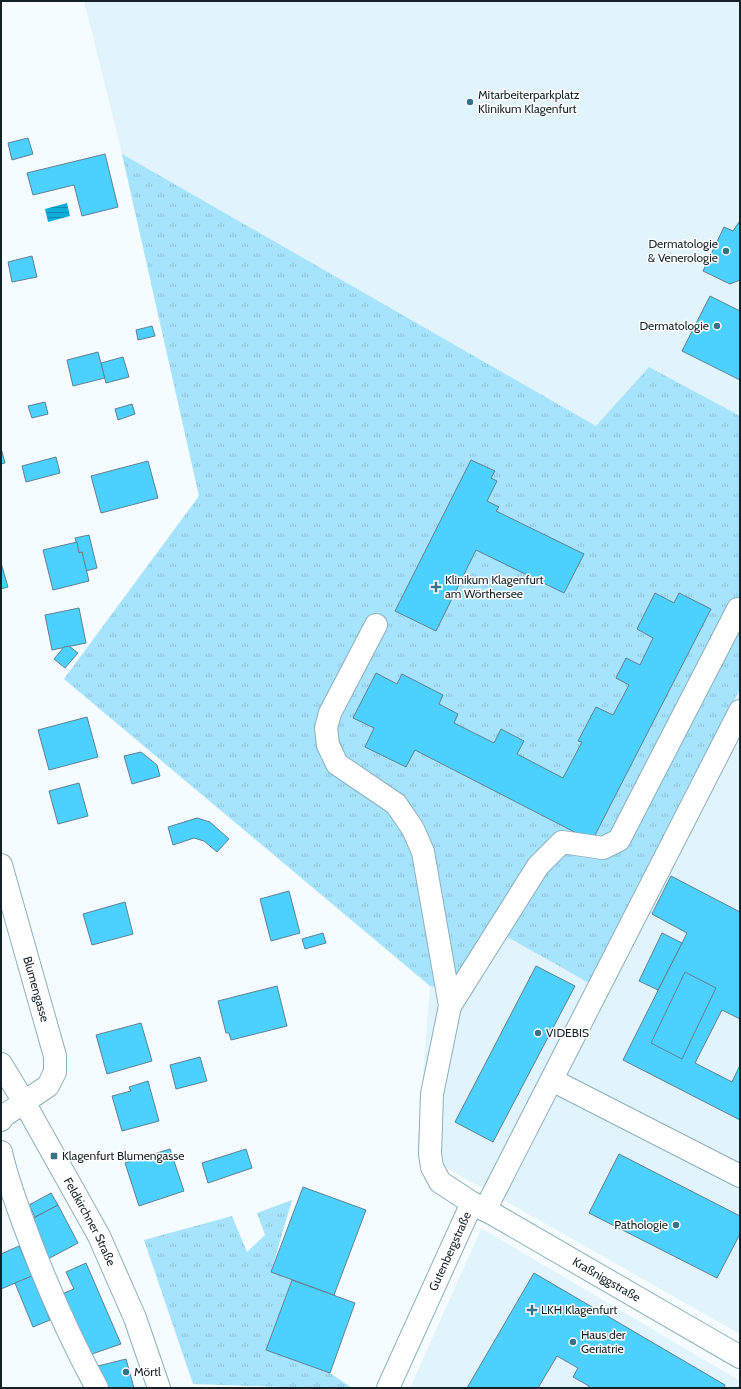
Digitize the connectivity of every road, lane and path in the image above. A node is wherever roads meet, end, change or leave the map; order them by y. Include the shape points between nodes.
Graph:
1 (738, 609) dead end
2 (376, 625) dead end
3 (740, 711) edge
4 (1, 864) edge
5 (450, 1006) junction
6 (1, 1064) edge
7 (552, 1080) junction
8 (24, 1102) junction
9 (1, 1120) edge
10 (1, 1152) edge
11 (740, 1176) edge
12 (478, 1206) junction
13 (740, 1357) edge
14 (97, 1388) edge
15 (159, 1388) edge
16 (388, 1388) edge

1 - 5 street via 619,840 603,848 562,842 538,866
2 - 5 street via 330,713 326,728 328,745 337,764 396,804 413,829 423,852
3 - 7 street
4 - 8 street, Blumengasse via 55,1056 55,1072 48,1086
5 - 12 street, Gutenbergstraße via 432,1094 430,1154 432,1167 440,1182
6 - 8 street, Feldkirchner Straße
7 - 11 street
7 - 12 street
8 - 9 street, Blumengasse
8 - 15 street, Feldkirchner Straße via 99,1236 135,1318
10 - 14 street via 5,1172 40,1270
12 - 13 street, Kraßniggstraße
12 - 16 street, Gutenbergstraße

